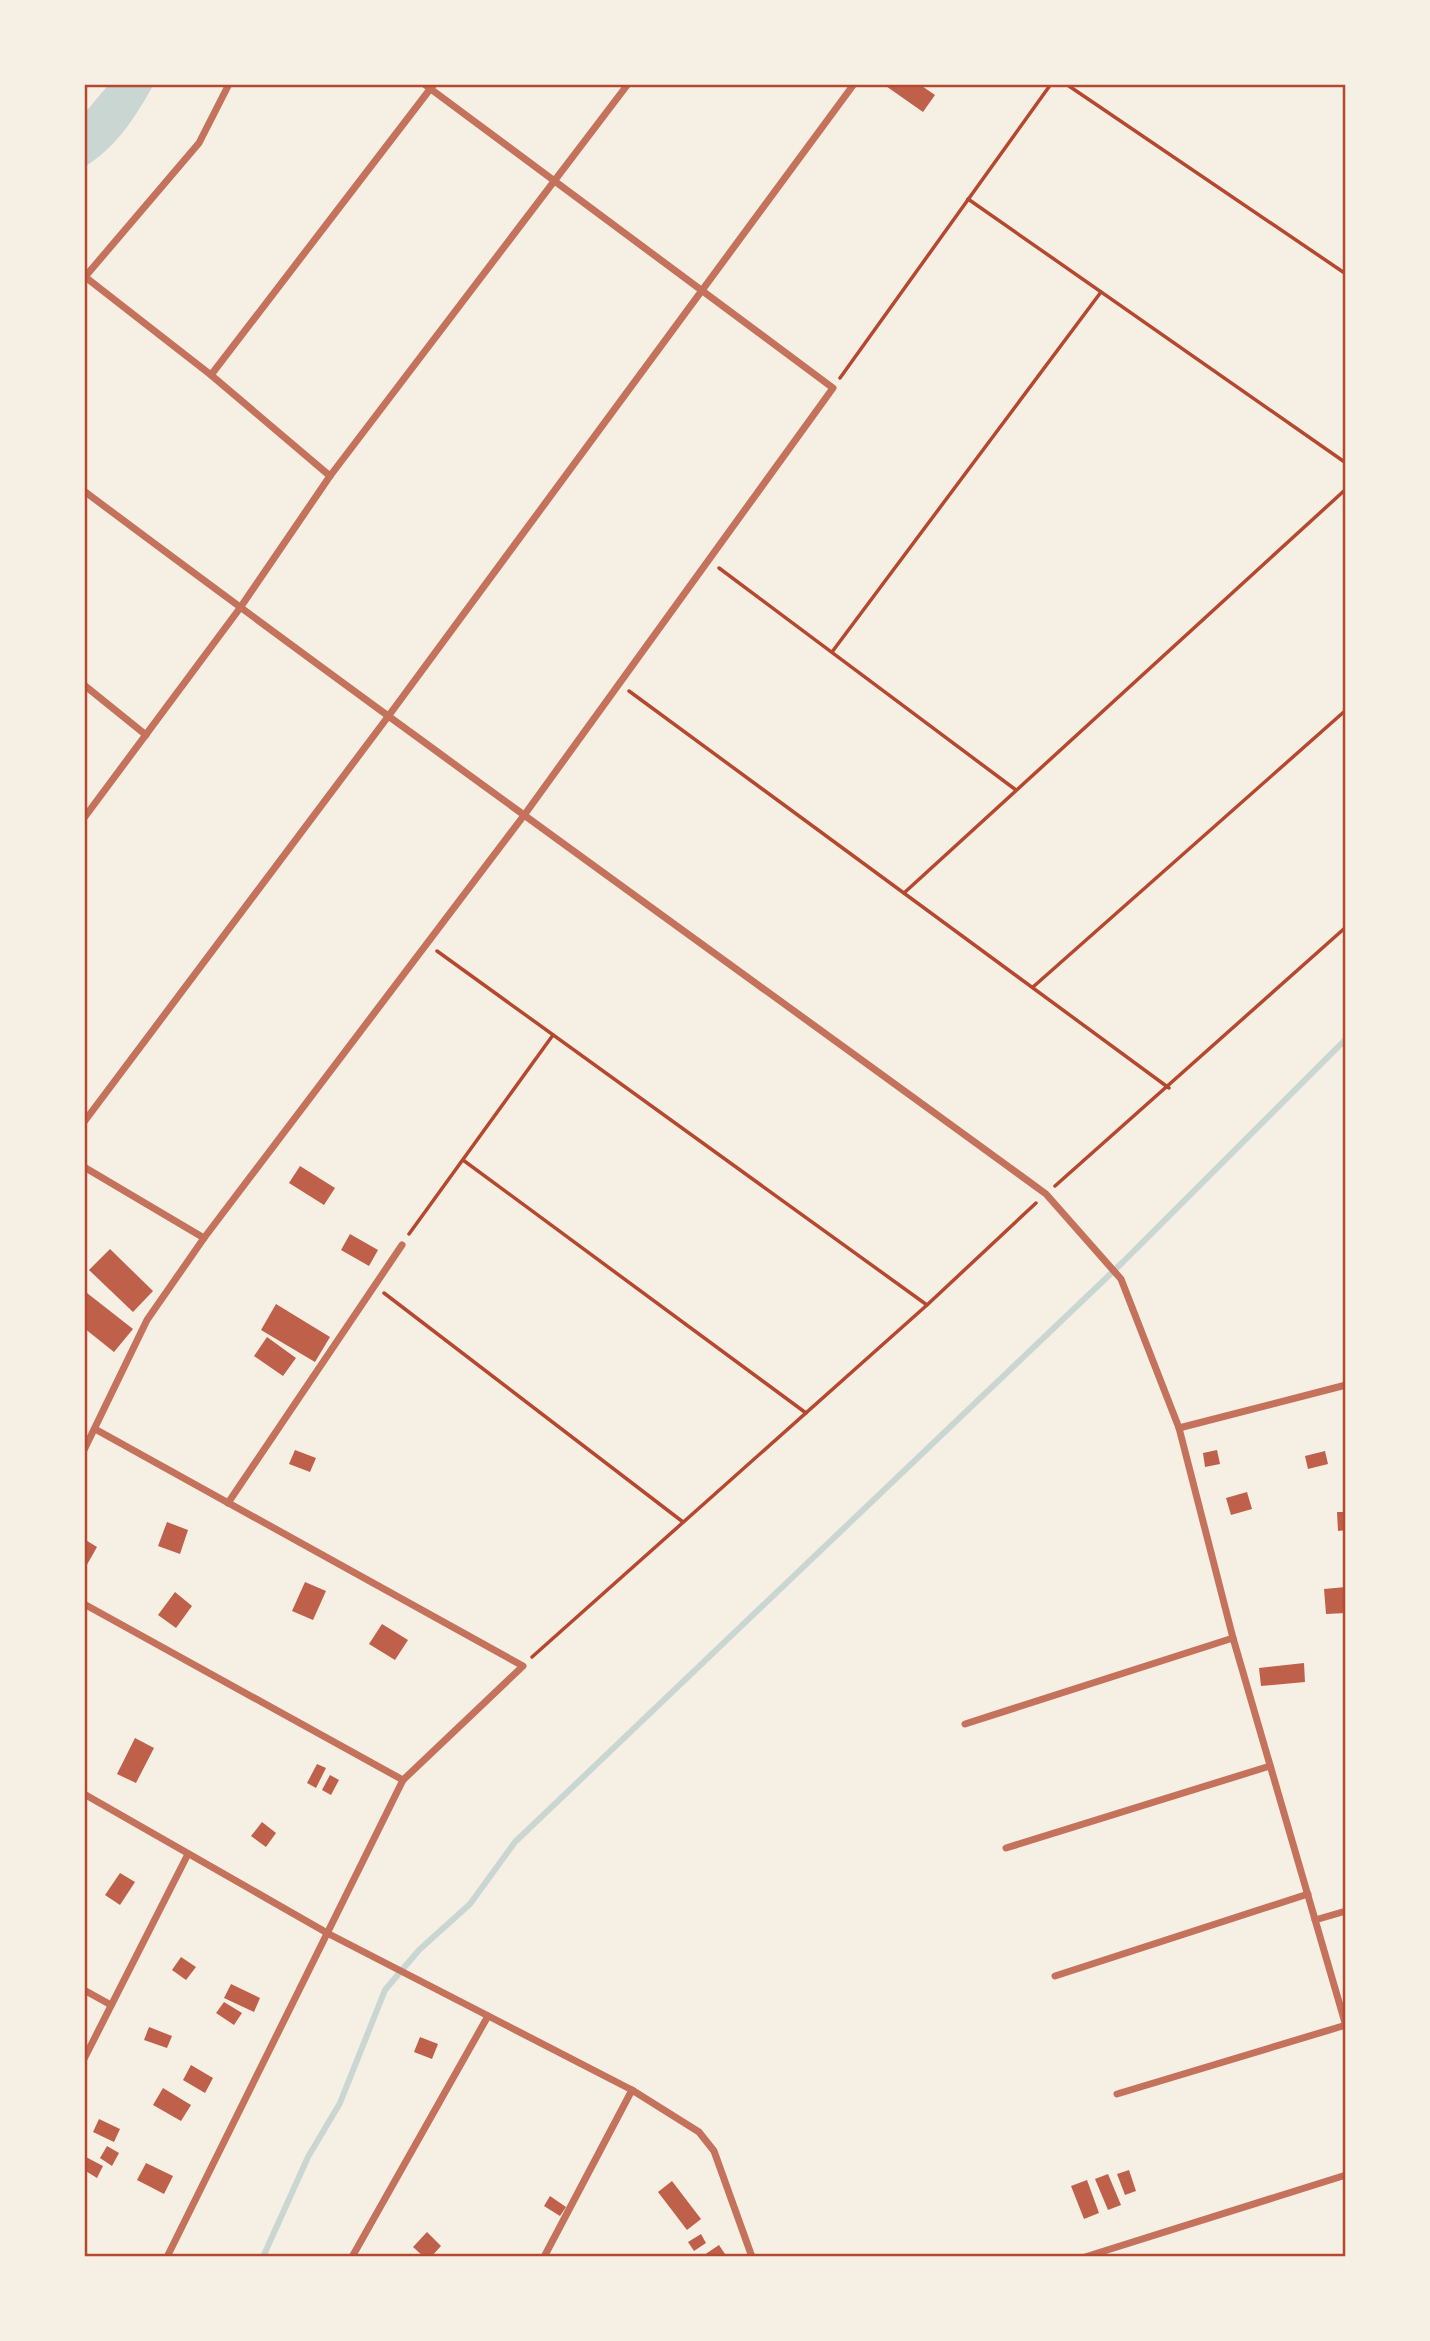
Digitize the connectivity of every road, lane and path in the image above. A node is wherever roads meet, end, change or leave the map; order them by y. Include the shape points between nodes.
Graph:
1 (229, 84) edge
2 (628, 84) edge
3 (854, 84) edge
4 (1051, 84) edge
5 (1066, 84) edge
6 (429, 86) edge
7 (556, 181) junction
8 (968, 199) junction
9 (1346, 274) edge
10 (84, 277) edge
11 (701, 292) junction
12 (1101, 292) junction
13 (211, 376) junction
14 (833, 388) junction
15 (1346, 463) edge
16 (330, 475) junction
17 (1346, 489) edge
18 (84, 491) edge
19 (709, 560) junction
20 (240, 608) junction
21 (832, 652) junction
22 (619, 683) junction
23 (84, 685) edge
24 (1346, 710) edge
25 (387, 718) junction
26 (146, 735) junction
27 (1016, 790) junction
28 (525, 814) junction
29 (84, 818) edge
30 (904, 893) junction
31 (1346, 927) edge
32 (427, 944) junction
33 (1032, 987) junction
34 (553, 1035) junction
35 (1169, 1088) junction
36 (84, 1122) edge
37 (463, 1160) junction
38 (84, 1167) edge
39 (1046, 1194) junction
40 (204, 1238) junction
41 (401, 1245) joint
42 (374, 1286) junction
43 (927, 1305) junction
44 (1346, 1385) edge
45 (806, 1413) junction
46 (1179, 1428) junction
47 (94, 1429) junction
48 (84, 1450) edge
49 (228, 1503) junction
50 (683, 1522) junction
51 (84, 1604) edge
52 (1233, 1638) junction
53 (523, 1666) junction
54 (965, 1724) dead end
55 (1270, 1766) junction
56 (403, 1780) junction
57 (84, 1794) edge
58 (1006, 1848) dead end
59 (188, 1854) junction
60 (1308, 1894) junction
61 (1346, 1911) edge
62 (1315, 1920) junction
63 (329, 1934) junction
64 (1055, 1976) dead end
65 (84, 1990) edge
66 (111, 2005) junction
67 (488, 2016) junction
68 (1346, 2026) edge
69 (84, 2059) edge
70 (632, 2090) junction
71 (1117, 2094) dead end
72 (1346, 2175) edge
73 (548, 2256) edge
74 (167, 2257) edge
75 (352, 2257) edge
76 (752, 2257) edge
77 (1085, 2257) edge

1 - 10 street via 199,143
2 - 7 street
3 - 11 street
4 - 8 path
5 - 9 path
6 - 7 street
6 - 13 street
7 - 11 street
7 - 16 street
8 - 12 path
8 - 14 path
10 - 13 street
11 - 14 street
11 - 25 street
12 - 15 path
12 - 21 path
13 - 16 street
14 - 19 street
16 - 20 street
17 - 27 path
18 - 20 street
19 - 21 path
19 - 22 street
20 - 25 street
20 - 26 street
21 - 27 path
22 - 28 street
22 - 30 path
23 - 26 street
24 - 33 path
25 - 28 street
25 - 36 street
26 - 29 street
27 - 30 path
28 - 32 street
28 - 39 street
30 - 33 path
31 - 35 path
32 - 34 path
32 - 40 street
33 - 35 path
34 - 37 path
34 - 43 path
35 - 39 path
37 - 41 path
37 - 45 path
38 - 40 street
39 - 43 path
39 - 46 street via 1121,1279
40 - 47 street via 147,1320
41 - 42 street
42 - 49 street
42 - 50 path
43 - 45 path
44 - 46 street
45 - 50 path
46 - 52 street
47 - 48 street
47 - 49 street
49 - 53 street
50 - 53 path
51 - 56 street
52 - 54 street
52 - 55 street
53 - 56 street
55 - 58 street
55 - 60 street
56 - 63 street
57 - 59 street
59 - 63 street
59 - 66 street
60 - 62 street
60 - 64 street
61 - 62 street
62 - 68 street
63 - 67 street
63 - 74 street
65 - 66 street
66 - 69 street
67 - 70 street
67 - 75 street
68 - 71 street
70 - 73 street
70 - 76 street via 699,2132 714,2151
72 - 77 street

